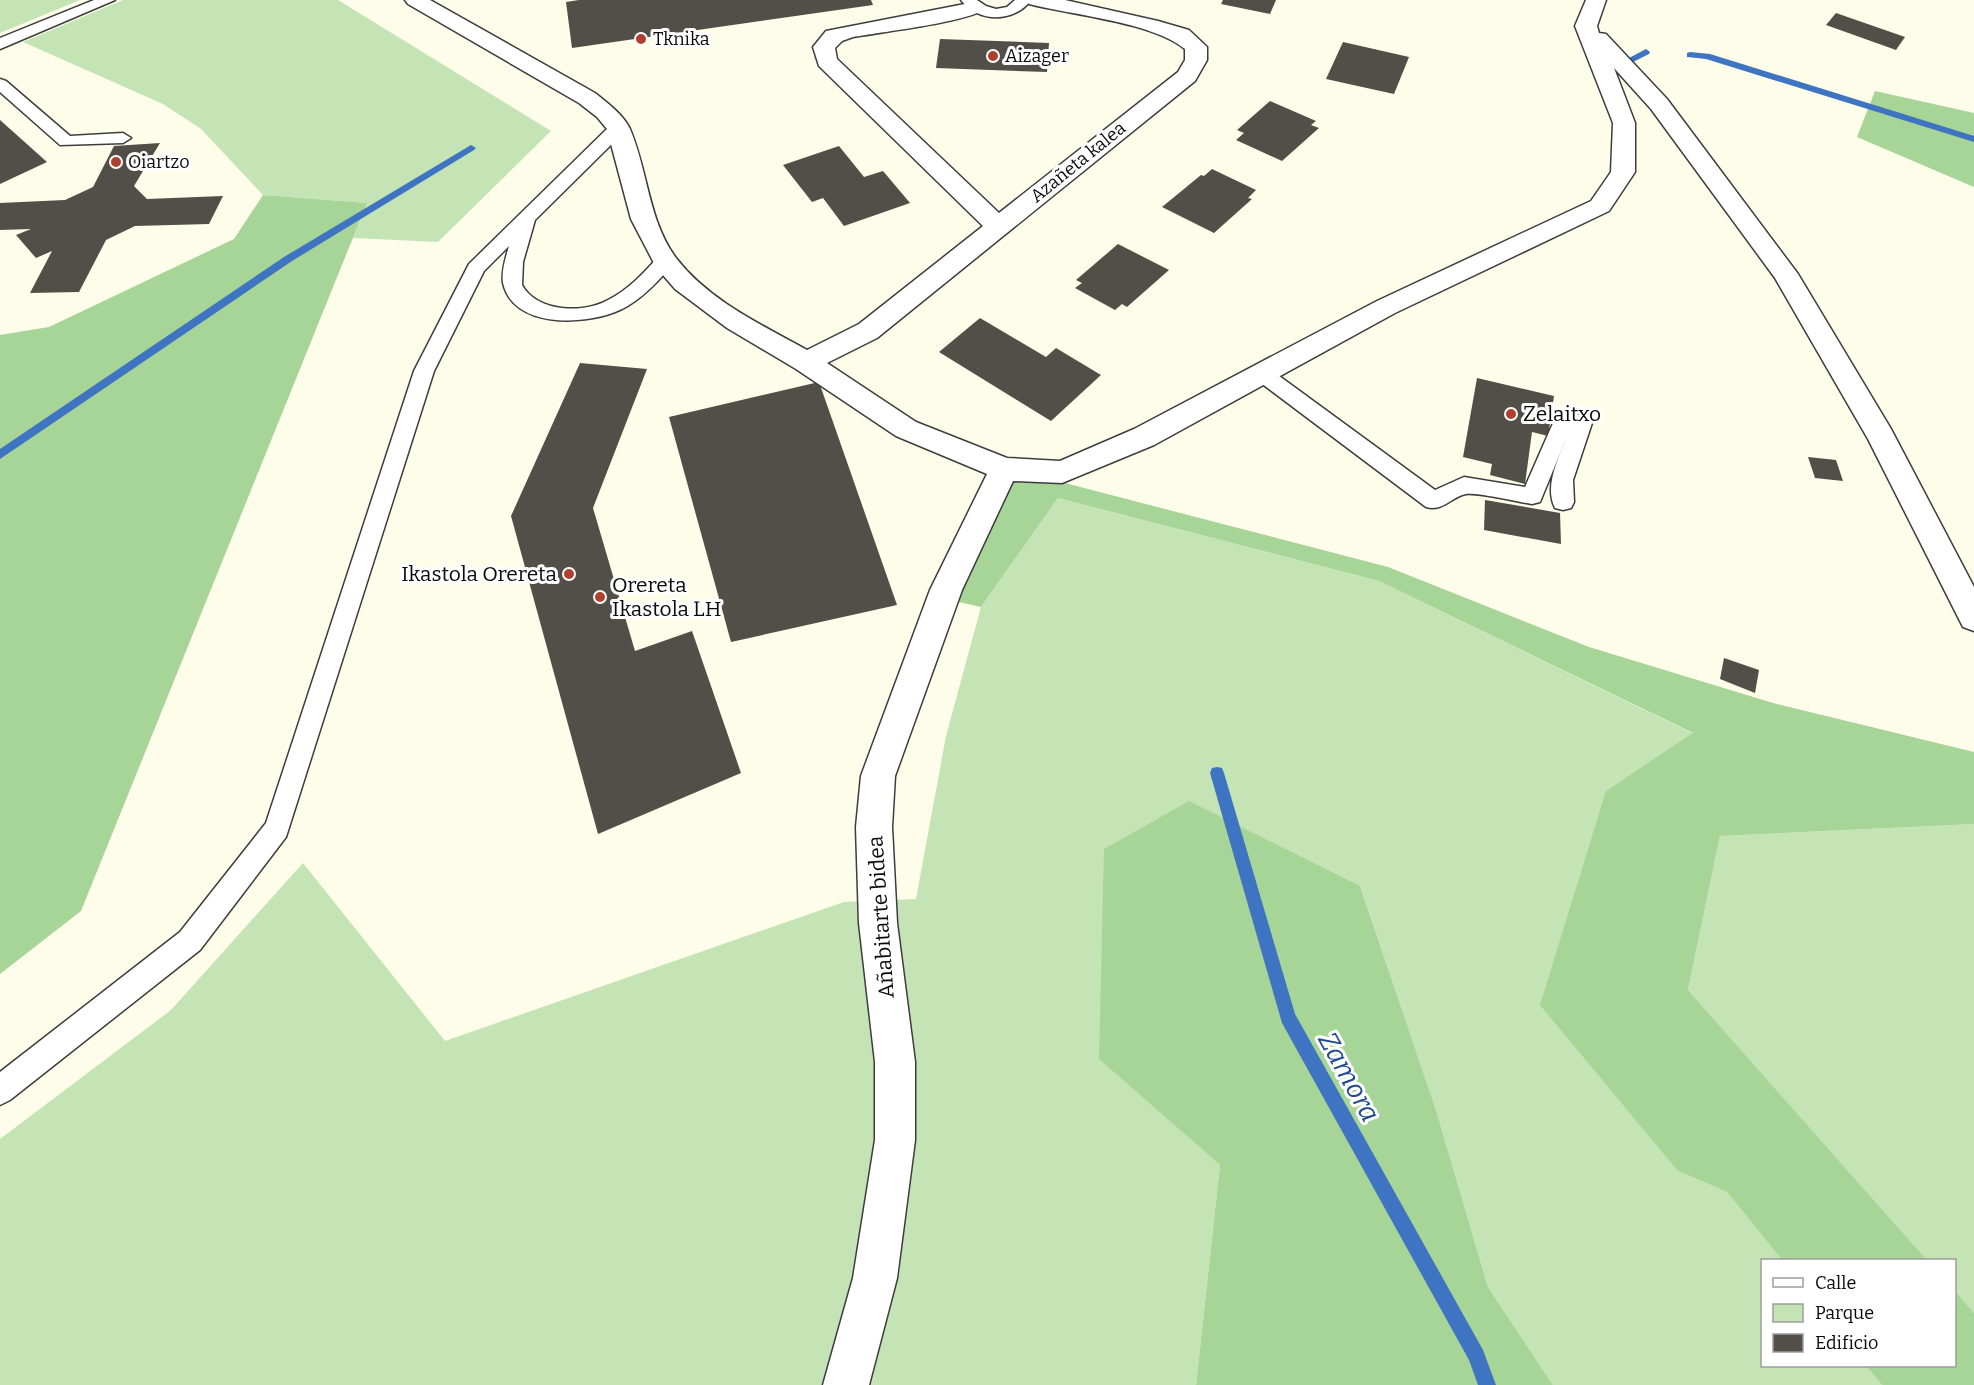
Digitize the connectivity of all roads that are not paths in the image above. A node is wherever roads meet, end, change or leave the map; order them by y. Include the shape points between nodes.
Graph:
1 (107, 0) edge
2 (415, 0) edge
3 (1023, 0) edge
4 (1036, 0) edge
5 (1596, 0) edge
6 (972, 4) edge
7 (1586, 26) junction
8 (0, 44) edge
9 (0, 84) edge
10 (618, 128) junction
11 (123, 138) dead end
12 (527, 215) junction
13 (998, 226) junction
14 (665, 261) junction
15 (806, 362) junction
16 (1264, 375) junction
17 (1004, 469) junction
18 (1563, 502) dead end
19 (1974, 618) edge
20 (0, 1090) edge
21 (846, 1385) edge

1 - 8 lane
2 - 10 street via 587,98 606,112
3 - 6 lane via 1005,12 989,12
4 - 13 street, Azañeta kalea via 1181,35 1196,47 1197,60 1187,76
5 - 7 street
6 - 13 street via 954,14 850,31 834,36 824,47 827,60
7 - 16 street via 1624,123 1623,172 1600,206 1386,307
7 - 19 street via 1659,104 1785,274 1881,437
9 - 11 lane via 66,141
10 - 12 lane
10 - 14 street via 643,219
12 - 14 lane via 512,282 518,296 529,305 551,313 609,308 654,275
12 - 20 lane via 476,268 424,371 277,829 190,941
13 - 15 street, Azañeta kalea via 868,331
14 - 15 street via 684,283 736,322
15 - 17 street via 906,429
16 - 17 street via 1144,437 1062,472
16 - 18 lane via 1434,501 1464,485 1532,496 1564,419 1582,423 1562,480
17 - 21 street, Añabitarte bidea via 946,590 878,776 874,827 878,923 895,1062 895,1140 874,1278

